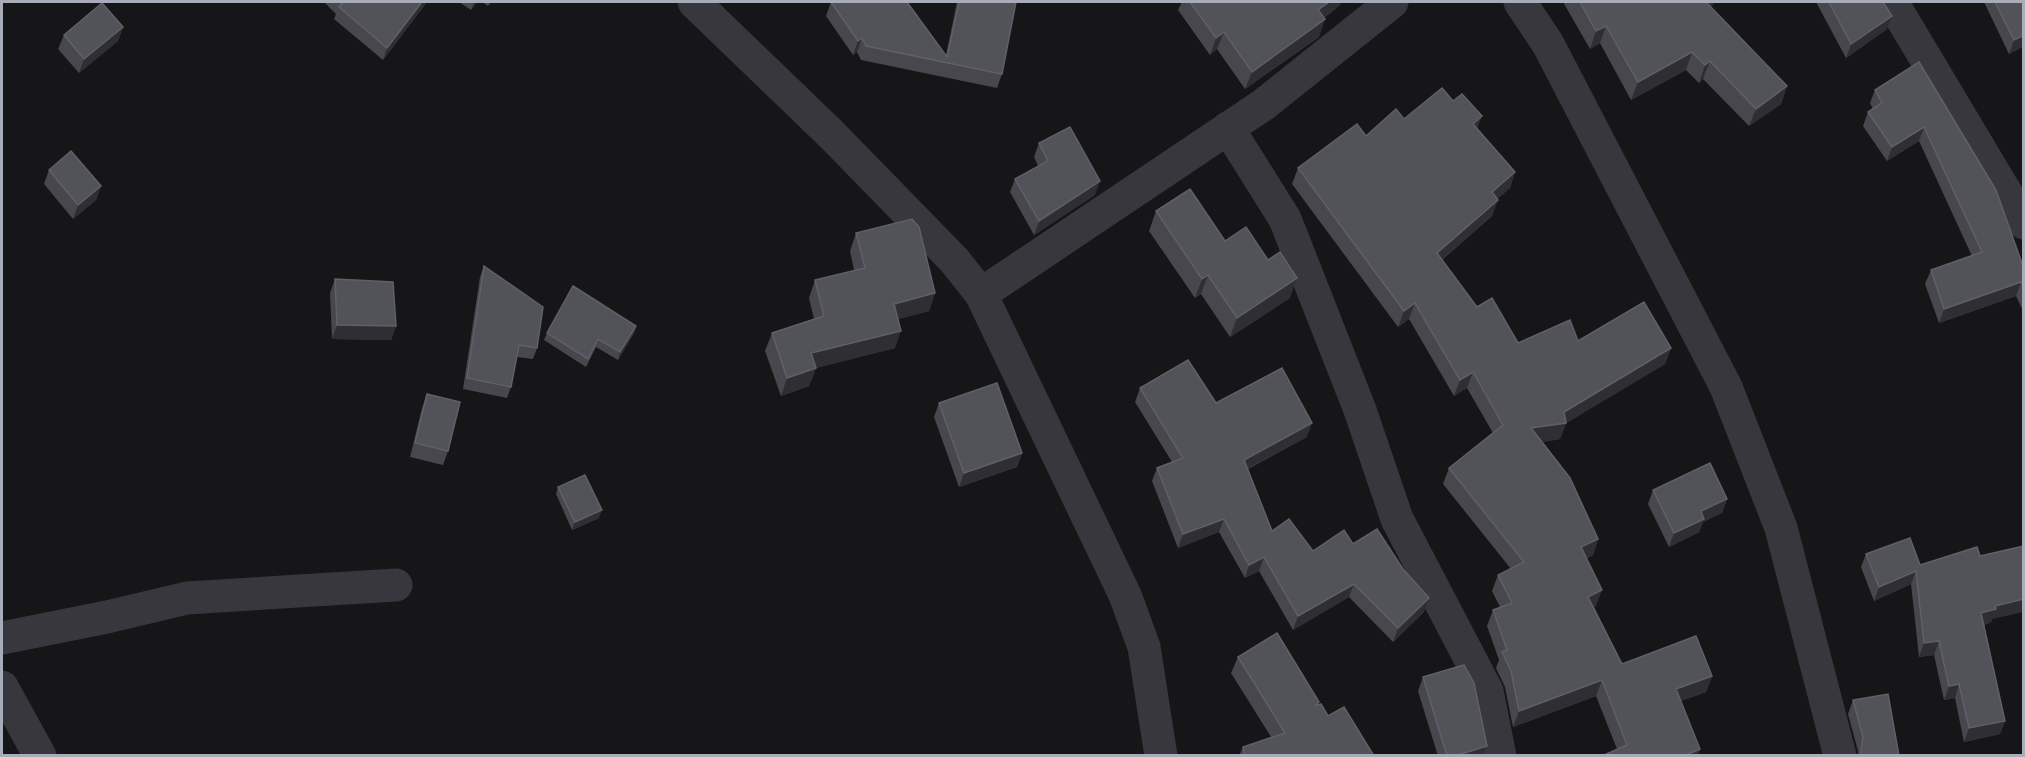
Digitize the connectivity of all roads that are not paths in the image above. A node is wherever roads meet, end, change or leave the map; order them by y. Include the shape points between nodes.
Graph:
1 (694, 2) edge
2 (1392, 2) edge
3 (1520, 2) edge
4 (1892, 2) edge
5 (1228, 128) junction
6 (2024, 223) edge
7 (981, 294) junction
8 (396, 585) dead end
9 (2, 638) edge
10 (2, 687) edge
11 (40, 756) edge
12 (1161, 756) edge
13 (1500, 756) edge
14 (1840, 756) edge

1 - 7 street via 832,135 954,260
2 - 5 street via 1263,105
3 - 14 street via 1548,44 1726,387 1781,528
4 - 6 street
5 - 7 street
5 - 13 street via 1285,219 1360,410 1397,519 1487,691
7 - 12 street via 1125,595 1144,647
8 - 9 street via 186,598
10 - 11 street

